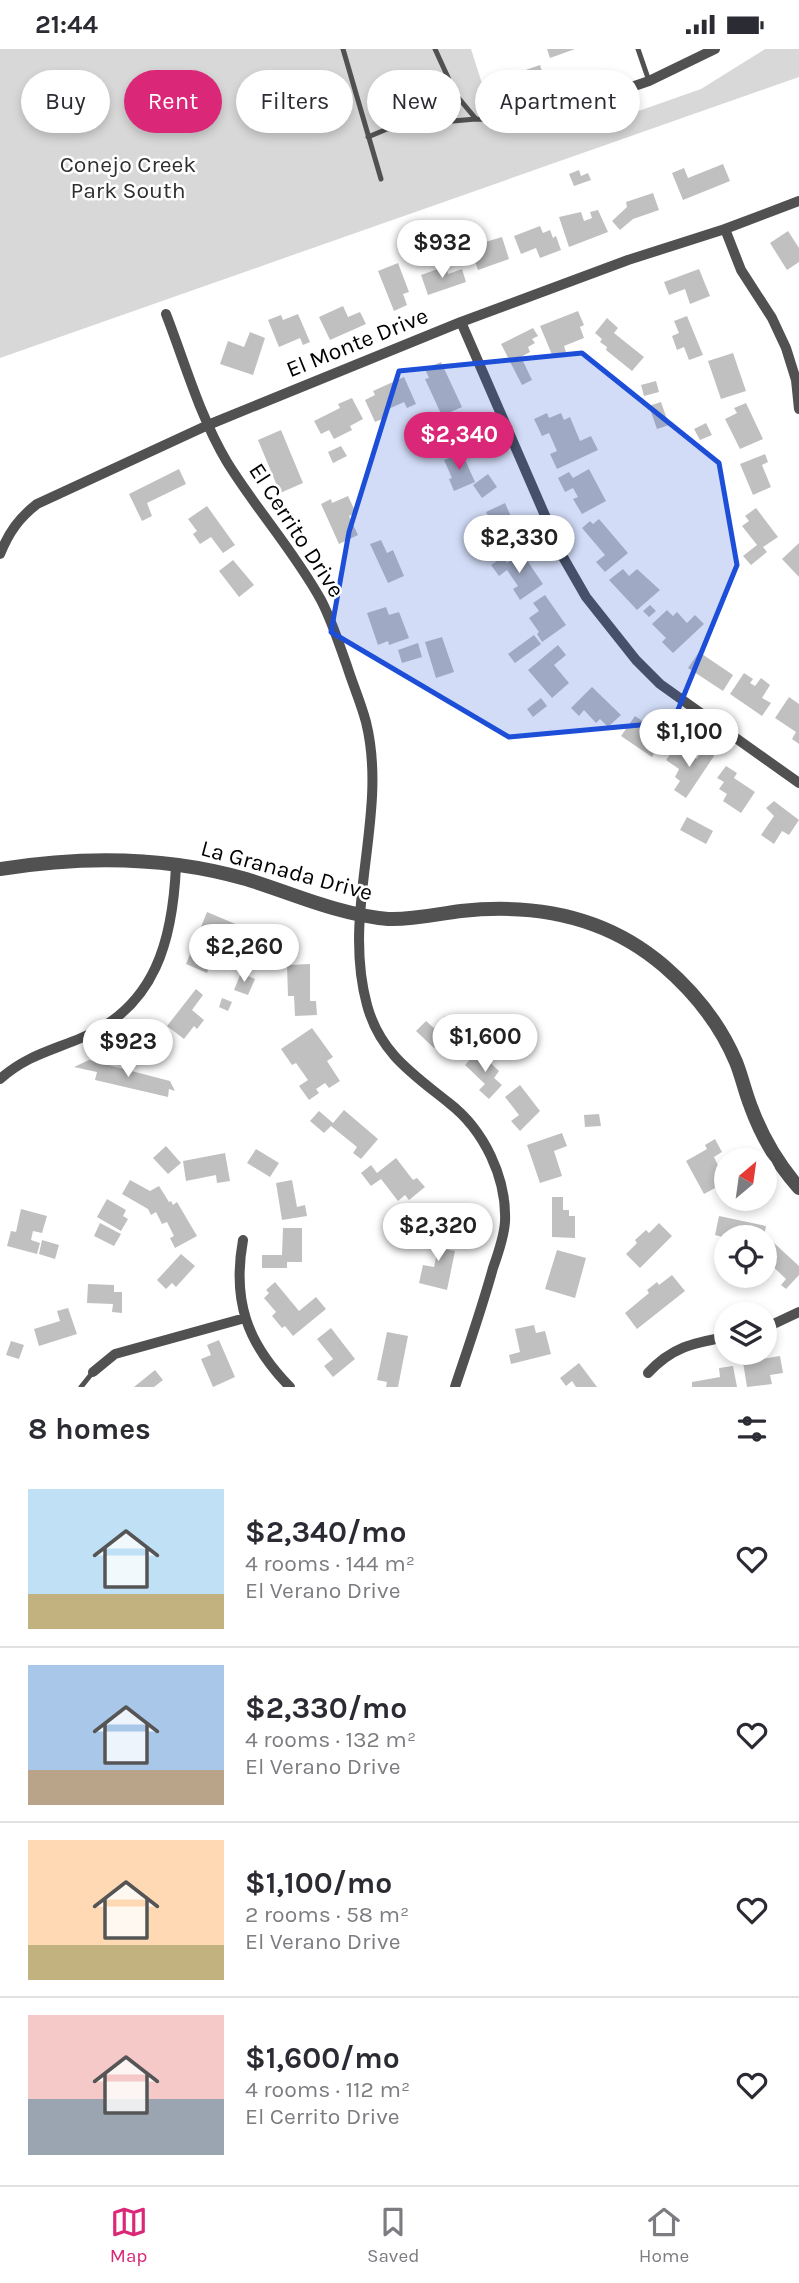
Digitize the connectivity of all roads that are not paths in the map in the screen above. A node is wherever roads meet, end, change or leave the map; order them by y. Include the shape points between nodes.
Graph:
1 (343, 49) edge
2 (435, 49) edge
3 (638, 49) edge
4 (715, 49) edge
5 (649, 81) junction
6 (640, 84) edge
7 (475, 118) edge
8 (475, 119) edge
9 (368, 137) junction
10 (381, 179) dead end
11 (799, 201) edge
12 (725, 229) junction
13 (166, 314) dead end
14 (461, 322) junction
15 (799, 409) edge
16 (208, 425) junction
17 (0, 554) edge
18 (799, 783) edge
19 (176, 865) junction
20 (0, 869) edge
21 (358, 914) junction
22 (0, 1079) edge
23 (799, 1188) edge
24 (243, 1240) dead end
25 (799, 1312) edge
26 (245, 1318) junction
27 (777, 1322) edge
28 (714, 1340) edge
29 (93, 1372) joint
30 (648, 1373) dead end
31 (81, 1387) edge
32 (290, 1387) edge
33 (455, 1387) edge

1 - 9 lane
2 - 7 lane via 456,95
3 - 5 lane
4 - 5 street
5 - 6 street
8 - 9 lane via 407,125
9 - 10 lane
11 - 12 street, El Monte Drive
12 - 14 street, El Monte Drive
12 - 15 street via 741,270 786,348
13 - 16 street, El Cerrito Drive
14 - 16 street, El Monte Drive
14 - 18 street via 563,557 586,597 660,684
16 - 17 street, El Monte Drive via 37,504 21,517
16 - 21 street, El Cerrito Drive via 226,461 322,602 365,719 374,780
19 - 20 street, La Granada Drive via 123,860
19 - 21 street, La Granada Drive via 242,878
19 - 22 street via 167,943 139,995 102,1028 33,1056
21 - 23 street, La Granada Drive via 413,919 505,908 537,909 596,925 644,950 683,984 715,1023 736,1063 761,1131
21 - 33 street, El Cerrito Drive via 362,984 377,1032 406,1070 474,1127 493,1160 503,1195 505,1224 499,1251
24 - 26 street via 239,1279
25 - 27 street
26 - 29 street via 115,1354
26 - 32 street via 271,1368
28 - 30 street via 678,1349
29 - 31 lane

